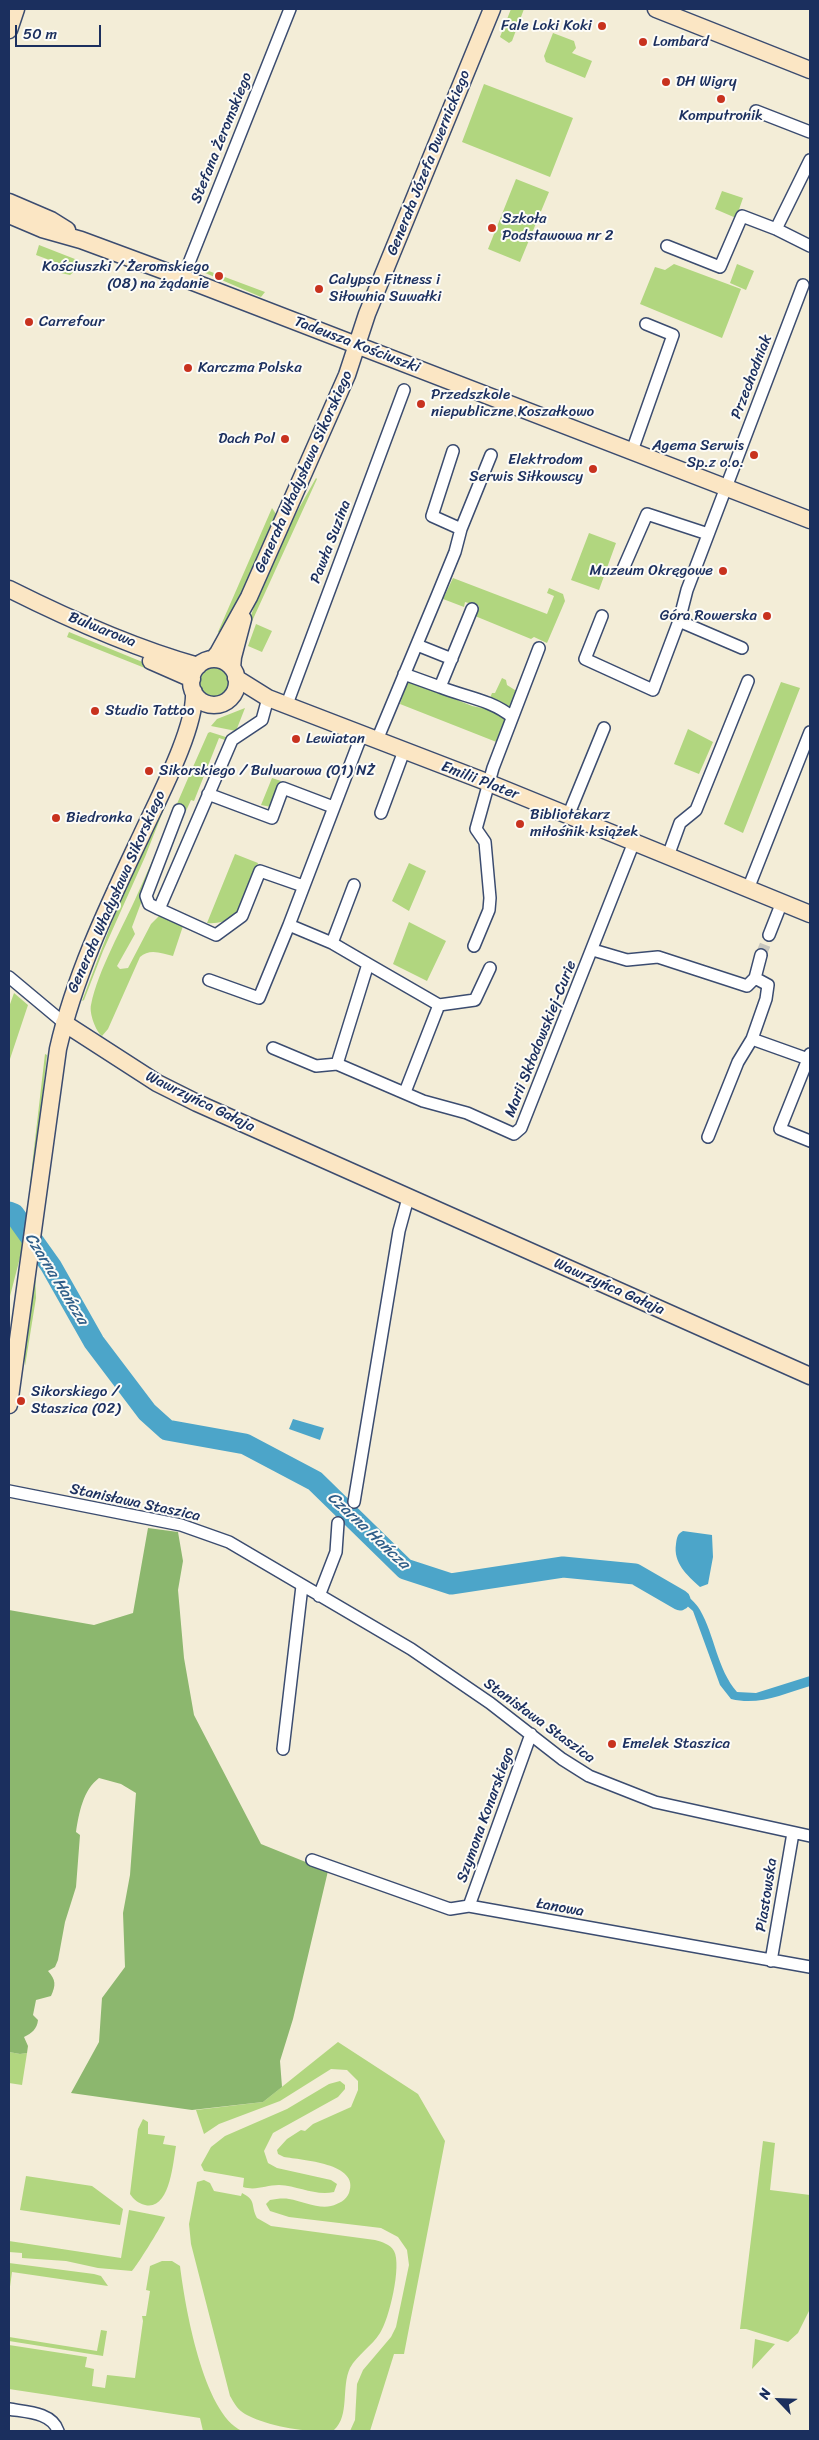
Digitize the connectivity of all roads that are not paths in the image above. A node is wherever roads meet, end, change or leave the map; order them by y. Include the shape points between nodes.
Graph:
1 (16, 9) edge
2 (290, 9) edge
3 (492, 9) edge
4 (656, 9) edge
5 (9, 30) edge
6 (810, 70) edge
7 (756, 111) dead end
8 (810, 132) edge
9 (810, 160) edge
10 (9, 202) edge
11 (9, 215) edge
12 (776, 228) junction
13 (81, 240) junction
14 (667, 246) dead end
15 (810, 246) edge
16 (184, 278) junction
17 (803, 285) dead end
18 (646, 324) dead end
19 (357, 346) junction
20 (404, 390) dead end
21 (453, 451) dead end
22 (632, 451) junction
23 (491, 455) dead end
24 (726, 487) junction
25 (810, 520) edge
26 (461, 529) junction
27 (708, 534) junction
28 (623, 569) dead end
29 (9, 589) edge
30 (249, 597) junction
31 (9, 600) edge
32 (472, 609) dead end
33 (602, 616) dead end
34 (679, 621) junction
35 (417, 645) junction
36 (539, 648) dead end
37 (742, 648) dead end
38 (452, 658) junction
39 (234, 673) junction
40 (199, 674) junction
41 (404, 674) junction
42 (748, 681) dead end
43 (440, 687) junction
44 (230, 698) junction
45 (268, 698) junction
46 (215, 704) junction
47 (287, 704) junction
48 (512, 717) junction
49 (604, 728) dead end
50 (810, 732) edge
51 (369, 737) junction
52 (404, 751) junction
53 (173, 767) junction
54 (489, 783) junction
55 (208, 794) junction
56 (332, 807) junction
57 (179, 810) dead end
58 (381, 813) dead end
59 (568, 816) junction
60 (634, 842) junction
61 (668, 856) junction
62 (354, 885) dead end
63 (303, 886) junction
64 (748, 889) junction
65 (782, 902) junction
66 (159, 909) junction
67 (810, 914) edge
68 (289, 925) junction
69 (769, 935) tunnel mouth
70 (332, 943) junction
71 (474, 946) dead end
72 (593, 950) junction
73 (761, 955) tunnel mouth
74 (368, 964) junction
75 (490, 968) dead end
76 (9, 977) edge
77 (755, 978) junction
78 (209, 980) dead end
79 (439, 1005) junction
80 (64, 1023) junction
81 (752, 1039) junction
82 (273, 1048) dead end
83 (809, 1056) edge
84 (337, 1064) junction
85 (405, 1092) junction
86 (708, 1137) dead end
87 (810, 1141) edge
88 (408, 1198) junction
89 (810, 1376) edge
90 (9, 1405) edge
91 (9, 1492) edge
92 (354, 1502) dead end
93 (338, 1523) dead end
94 (302, 1586) junction
95 (319, 1596) junction
96 (531, 1734) junction
97 (283, 1749) dead end
98 (793, 1833) junction
99 (810, 1836) edge
100 (312, 1860) dead end
101 (469, 1906) junction
102 (771, 1961) junction
103 (810, 1967) edge
104 (9, 2409) edge
105 (58, 2431) edge

1 - 5 street
2 - 16 street, Stefana Żeromskiego
3 - 19 street, Generała Józefa Dwernickiego via 388,261
4 - 6 street
7 - 8 street
9 - 12 street
10 - 13 street, Tadeusza Kościuszki via 51,220
11 - 13 street, Tadeusza Kościuszki
12 - 14 street via 742,216 720,266
12 - 15 street
13 - 16 street, Tadeusza Kościuszki
16 - 19 street, Tadeusza Kościuszki
17 - 24 street, Przechodniak
18 - 22 street via 673,335
19 - 22 street, Tadeusza Kościuszki
19 - 30 street, Generała Władysława Sikorskiego via 344,384
20 - 47 street, Pawła Suzina
21 - 26 street via 432,516
22 - 24 street, Tadeusza Kościuszki
23 - 26 street
24 - 25 street, Tadeusza Kościuszki
24 - 27 street, Przechodniak
26 - 35 street via 455,552
27 - 28 street via 647,514
27 - 34 street, Przechodniak
29 - 40 street, Bulwarowa via 176,660
30 - 39 street, Generała Władysława Sikorskiego via 233,657
30 - 40 street, Generała Władysława Sikorskiego via 218,653
31 - 40 street, Bulwarowa
32 - 38 street
33 - 34 street, Przechodniak via 585,659 653,690
34 - 37 street
35 - 38 street
35 - 41 street
36 - 48 street
38 - 43 street
39 - 40 street via 224,661
39 - 44 street via 236,688
39 - 45 street, Emilii Plater
40 - 46 street via 202,701
40 - 53 street, Generała Władysława Sikorskiego via 194,704
41 - 43 street
41 - 51 street
42 - 61 street via 696,810 680,823
43 - 48 street via 490,702
44 - 45 street, Emilii Plater
44 - 46 street
45 - 47 street, Emilii Plater
45 - 55 street via 262,720 232,740
46 - 53 street, Generała Władysława Sikorskiego via 205,714
47 - 51 street, Emilii Plater
48 - 54 street
49 - 59 street
50 - 64 street
51 - 52 street, Emilii Plater
51 - 56 street
52 - 54 street, Emilii Plater
52 - 58 street
53 - 80 street, Generała Władysława Sikorskiego via 97,934 70,999
54 - 59 street, Emilii Plater
54 - 71 street via 476,829 485,842 489,910 477,929
55 - 56 street via 272,818 283,788
55 - 66 street
56 - 63 street
57 - 66 street via 146,896 149,904
59 - 60 street, Emilii Plater
60 - 61 street, Emilii Plater
60 - 72 street, Marii Skłodowskiej-Curie
61 - 64 street, Emilii Plater
62 - 70 street
63 - 66 street via 260,871 242,916 216,935
63 - 68 street
64 - 65 street, Emilii Plater
65 - 67 street, Emilii Plater
65 - 69 street
68 - 70 street
68 - 78 street via 258,998
70 - 74 street
72 - 77 street via 627,960 658,957 747,986
72 - 85 street, Marii Skłodowskiej-Curie via 521,1128 514,1134 468,1113 423,1101
73 - 77 street
74 - 79 street
74 - 84 street
75 - 79 street via 475,1000
76 - 80 street, Wawrzyńca Gałaja
77 - 81 street via 768,985
79 - 85 street
80 - 88 street, Wawrzyńca Gałaja via 156,1084
80 - 90 street, Generała Władysława Sikorskiego
81 - 83 street
81 - 86 street via 738,1062
82 - 84 street, Marii Skłodowskiej-Curie via 316,1066
83 - 87 street via 780,1129
84 - 85 street, Marii Skłodowskiej-Curie
88 - 89 street, Wawrzyńca Gałaja
88 - 92 street via 399,1231
91 - 94 street, Stanisława Staszica via 181,1525 229,1542
93 - 95 street via 336,1552
94 - 95 street, Stanisława Staszica
94 - 97 street
95 - 96 street, Stanisława Staszica via 411,1648
96 - 98 street, Stanisława Staszica via 589,1776 633,1795
96 - 101 street, Szymona Konarskiego
98 - 99 street, Stanisława Staszica
98 - 102 street, Piastowska
100 - 101 street, Łanowa via 450,1909
101 - 102 street, Łanowa
102 - 103 street, Łanowa
104 - 105 street via 44,2415

